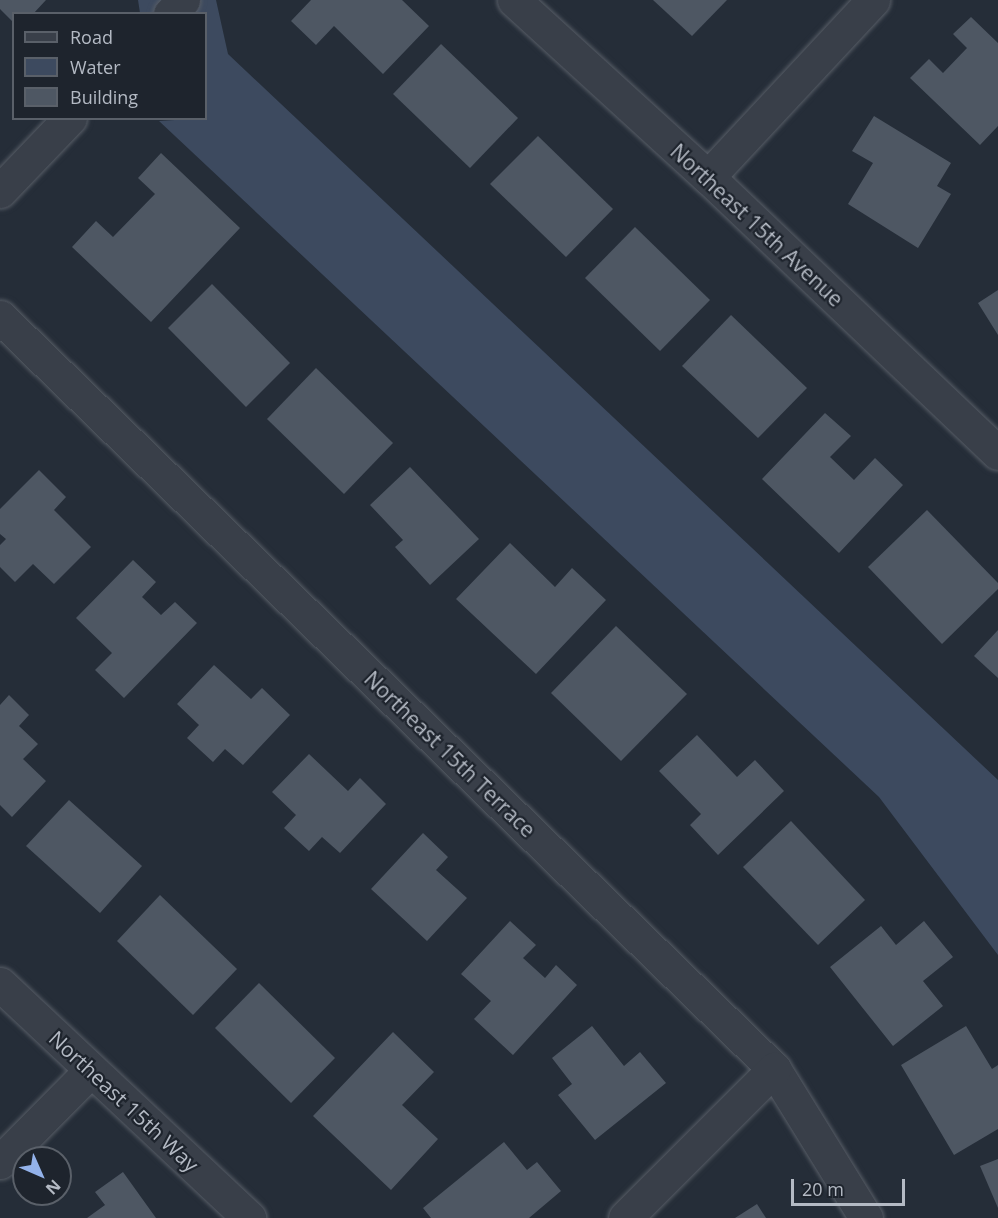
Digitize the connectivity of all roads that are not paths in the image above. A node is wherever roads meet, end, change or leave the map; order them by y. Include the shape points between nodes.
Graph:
1 (183, 0) edge
2 (514, 0) edge
3 (873, 0) edge
4 (172, 12) edge
5 (67, 120) edge
6 (708, 177) junction
7 (3, 182) edge
8 (0, 317) edge
9 (998, 453) edge
10 (0, 984) edge
11 (774, 1069) junction
12 (90, 1071) junction
13 (0, 1162) edge
14 (249, 1218) edge
15 (625, 1218) edge
16 (866, 1218) edge

1 - 4 street
2 - 6 street, Northeast 15th Avenue
3 - 6 street
5 - 7 street
6 - 9 street, Northeast 15th Avenue
8 - 11 street, Northeast 15th Terrace
10 - 12 street, Northeast 15th Way
11 - 15 street
11 - 16 street, Northeast 15th Terrace
12 - 13 street
12 - 14 street, Northeast 15th Way

